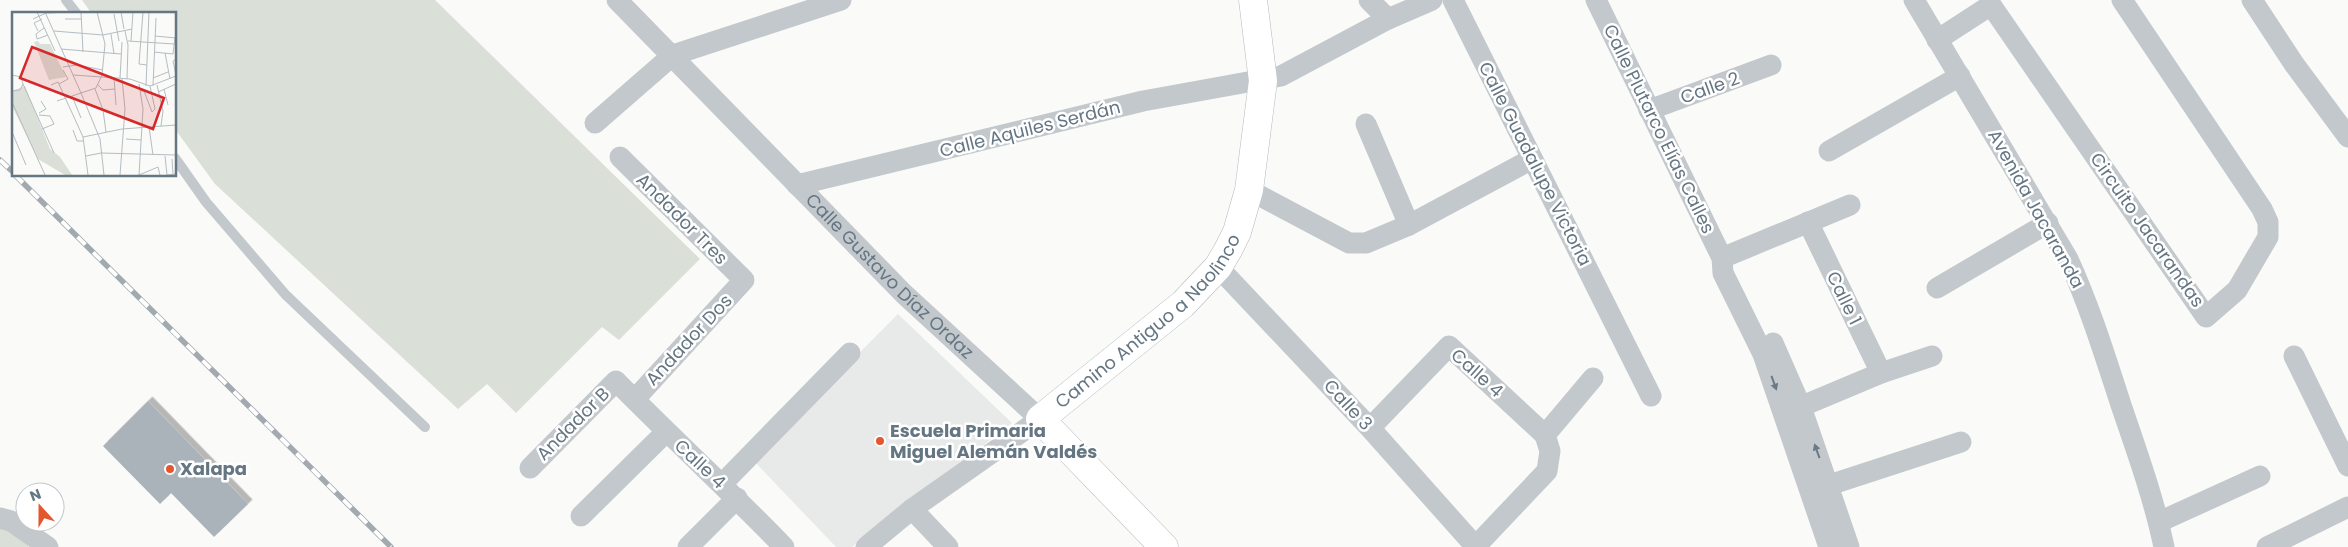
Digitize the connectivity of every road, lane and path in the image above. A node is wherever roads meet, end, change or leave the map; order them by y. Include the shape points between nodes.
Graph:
1 (66, 0) edge
2 (617, 0) edge
3 (841, 0) edge
4 (1253, 0) edge
5 (1369, 0) edge
6 (1432, 0) edge
7 (1453, 0) edge
8 (1596, 0) edge
9 (1914, 0) edge
10 (2122, 0) edge
11 (2252, 0) edge
12 (75, 12) edge
13 (1388, 20) junction
14 (1937, 40) junction
15 (673, 55) junction
16 (1772, 65) dead end
17 (1960, 76) junction
18 (1264, 81) junction
19 (1649, 110) junction
20 (595, 123) dead end
21 (1366, 124) dead end
22 (2348, 137) edge
23 (1829, 150) dead end
24 (620, 158) dead end
25 (176, 159) edge
26 (1532, 159) junction
27 (798, 185) junction
28 (1249, 190) junction
29 (1850, 205) dead end
30 (1808, 222) junction
31 (2048, 223) junction
32 (1409, 225) junction
33 (1722, 258) junction
34 (1218, 267) junction
35 (744, 280) joint
36 (1937, 288) dead end
37 (850, 353) dead end
38 (1932, 356) dead end
39 (2294, 356) dead end
40 (1881, 373) junction
41 (1594, 378) dead end
42 (616, 380) joint
43 (1651, 396) dead end
44 (635, 399) junction
45 (1793, 410) junction
46 (1040, 419) junction
47 (425, 427) dead end
48 (1370, 428) junction
49 (666, 432) junction
50 (1545, 435) junction
51 (1961, 442) dead end
52 (2348, 466) edge
53 (530, 468) dead end
54 (2260, 476) dead end
55 (1820, 488) junction
56 (729, 491) junction
57 (2348, 507) edge
58 (912, 509) junction
59 (581, 516) dead end
60 (0, 518) edge
61 (2159, 522) junction
62 (2290, 542) edge
63 (48, 547) edge
64 (688, 547) edge
65 (784, 547) edge
66 (866, 547) edge
67 (948, 547) edge
68 (1164, 547) edge
69 (1476, 547) edge
70 (1829, 547) edge
71 (1849, 547) edge
72 (2164, 547) edge
73 (2267, 547) edge

1 - 12 lane
2 - 15 street, Calle Gustavo Díaz Ordaz
3 - 15 street
4 - 18 main road, Camino Antiguo a Naolinco
5 - 13 street
6 - 13 street, Calle Aquiles Serdán
7 - 26 street, Calle Guadalupe Victoria
8 - 19 street, Calle Plutarco Elías Calles
9 - 14 street, Avenida Jacaranda
10 - 14 street, Circuito Jacarandas via 2268,222 2268,237 2237,290 2206,317 1991,5
11 - 22 street
13 - 18 street, Calle Aquiles Serdán via 1296,70
14 - 17 street, Avenida Jacaranda
15 - 20 street
15 - 27 street, Calle Gustavo Díaz Ordaz
16 - 19 street, Calle 2
17 - 23 street
17 - 31 street, Avenida Jacaranda
18 - 27 street, Calle Aquiles Serdán via 1144,101
18 - 28 main road, Camino Antiguo a Naolinco
19 - 33 street, Calle Plutarco Elías Calles
21 - 32 street
24 - 35 street, Andador Tres
25 - 47 lane via 206,202 285,294
26 - 32 street
26 - 43 street, Calle Guadalupe Victoria
27 - 46 street, Calle Gustavo Díaz Ordaz via 904,294
28 - 32 street via 1349,243 1366,244
28 - 34 main road, Camino Antiguo a Naolinco via 1237,232
29 - 30 street
30 - 33 street
30 - 40 street, Calle 1
31 - 36 street
31 - 61 street, Avenida Jacaranda via 2086,298
33 - 45 street, Calle Plutarco Elías Calles via 1723,273
34 - 46 main road, Camino Antiguo a Naolinco via 1184,304
34 - 48 street, Calle 3
35 - 44 street, Andador Dos
37 - 56 street
38 - 40 street
39 - 52 street
40 - 45 street
41 - 50 street
42 - 44 street, Calle 4
42 - 53 street, Andador B
44 - 49 street, Calle 4
45 - 55 street, Calle Plutarco Elías Calles
46 - 58 street, Camino Antiguo a Naolinco
46 - 68 main road, Calle Gustavo Díaz Ordaz
48 - 50 street, Calle 4 via 1449,346
48 - 69 street, Calle 3
49 - 56 street, Calle 4
49 - 59 street
50 - 69 street, Calle 3 via 1550,451 1547,471
51 - 55 street
54 - 61 street
55 - 70 street, Calle Plutarco Elías Calles
55 - 71 street, Calle Plutarco Elías Calles
56 - 64 street
56 - 65 street, Calle 4
57 - 62 street
58 - 66 street, Camino Antiguo a Naolinco
58 - 67 street
60 - 63 street via 11,521
61 - 72 street, Avenida Jacaranda
62 - 73 street

